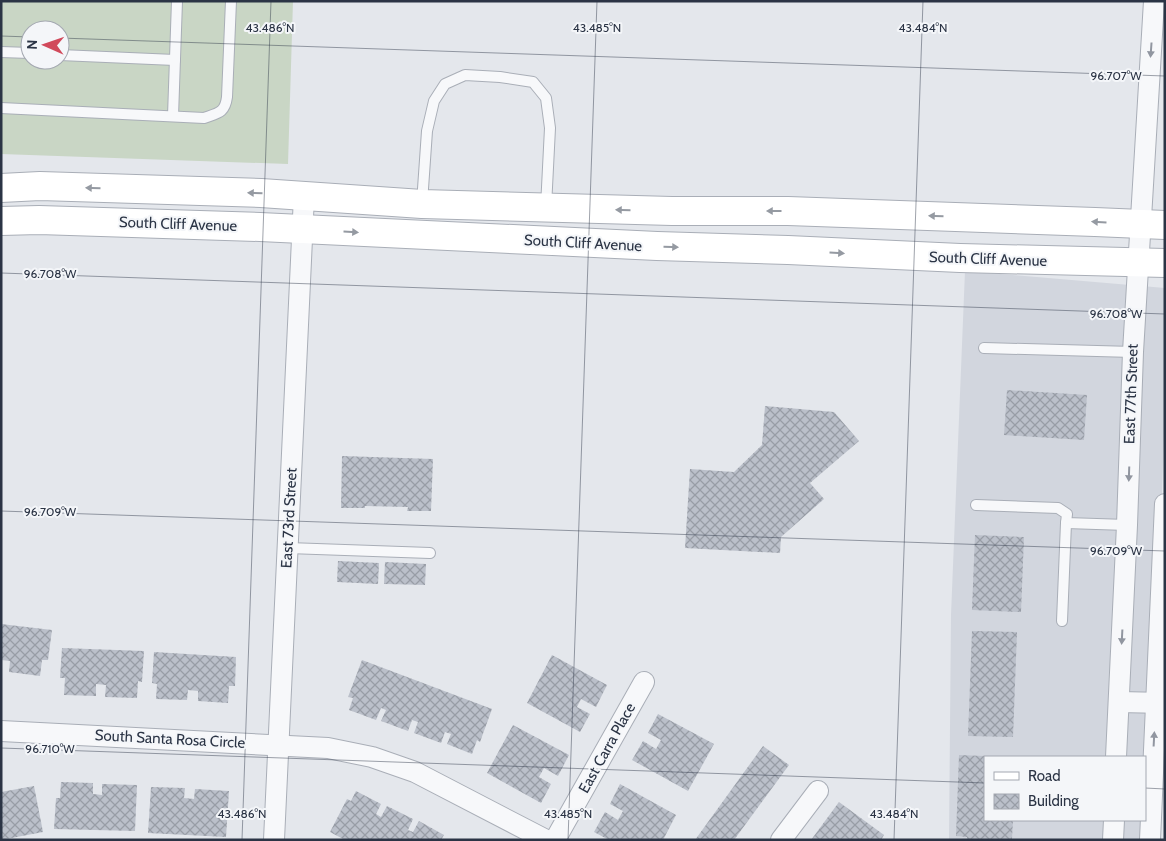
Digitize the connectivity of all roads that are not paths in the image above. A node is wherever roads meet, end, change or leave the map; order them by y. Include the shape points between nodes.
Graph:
1 (177, 1) edge
2 (231, 1) edge
3 (1154, 1) edge
4 (1, 52) edge
5 (20, 53) edge
6 (70, 55) edge
7 (175, 60) junction
8 (1, 108) edge
9 (173, 116) junction
10 (1, 188) edge
11 (304, 196) junction
12 (422, 204) junction
13 (546, 208) junction
14 (1, 222) edge
15 (1152, 225) edge
16 (302, 230) junction
17 (1138, 263) junction
18 (1165, 264) edge
19 (984, 348) dead end
20 (1133, 352) junction
21 (1165, 504) edge
22 (976, 505) dead end
23 (1066, 523) junction
24 (1127, 526) junction
25 (288, 548) junction
26 (430, 553) dead end
27 (1062, 621) dead end
28 (644, 682) dead end
29 (1119, 702) junction
30 (1160, 703) edge
31 (1, 731) edge
32 (279, 744) junction
33 (1116, 756) edge
34 (818, 791) dead end
35 (1114, 821) edge
36 (274, 840) edge
37 (546, 840) edge
38 (556, 840) edge
39 (781, 840) edge
40 (1113, 840) edge
41 (1150, 840) edge

1 - 7 lane
2 - 9 lane via 226,106 219,113 204,118
3 -> 15 street, East 77th Street
4 - 5 lane
6 - 7 lane
7 - 9 lane
8 - 9 lane
11 -> 10 main road via 40,186
11 - 12 main road
11 - 16 street, East 73rd Street
12 - 13 main road
12 - 13 lane via 427,132 434,101 446,84 465,75 533,82 546,98 550,128
15 -> 13 main road via 788,211
14 - 16 main road, South Cliff Avenue via 39,220
15 - 17 street, East 77th Street
16 -> 17 main road, South Cliff Avenue
16 - 25 street, East 73rd Street
17 - 18 main road, South Cliff Avenue
17 - 20 street, East 77th Street
19 - 20 lane
20 -> 24 street, East 77th Street
21 - 30 street
22 - 23 lane via 1058,508 1067,514
23 - 24 lane
23 - 27 lane
24 -> 29 street, East 77th Street
25 - 26 lane
25 - 32 street, East 73rd Street
28 - 38 street, East Carra Place
29 - 30 street
29 - 33 street, East 77th Street
41 -> 30 street
31 - 32 street, South Santa Rosa Circle
32 - 36 street, East 73rd Street
32 - 37 street, South Santa Rosa Circle via 328,748 372,757 415,772
34 - 39 street
35 - 40 street

